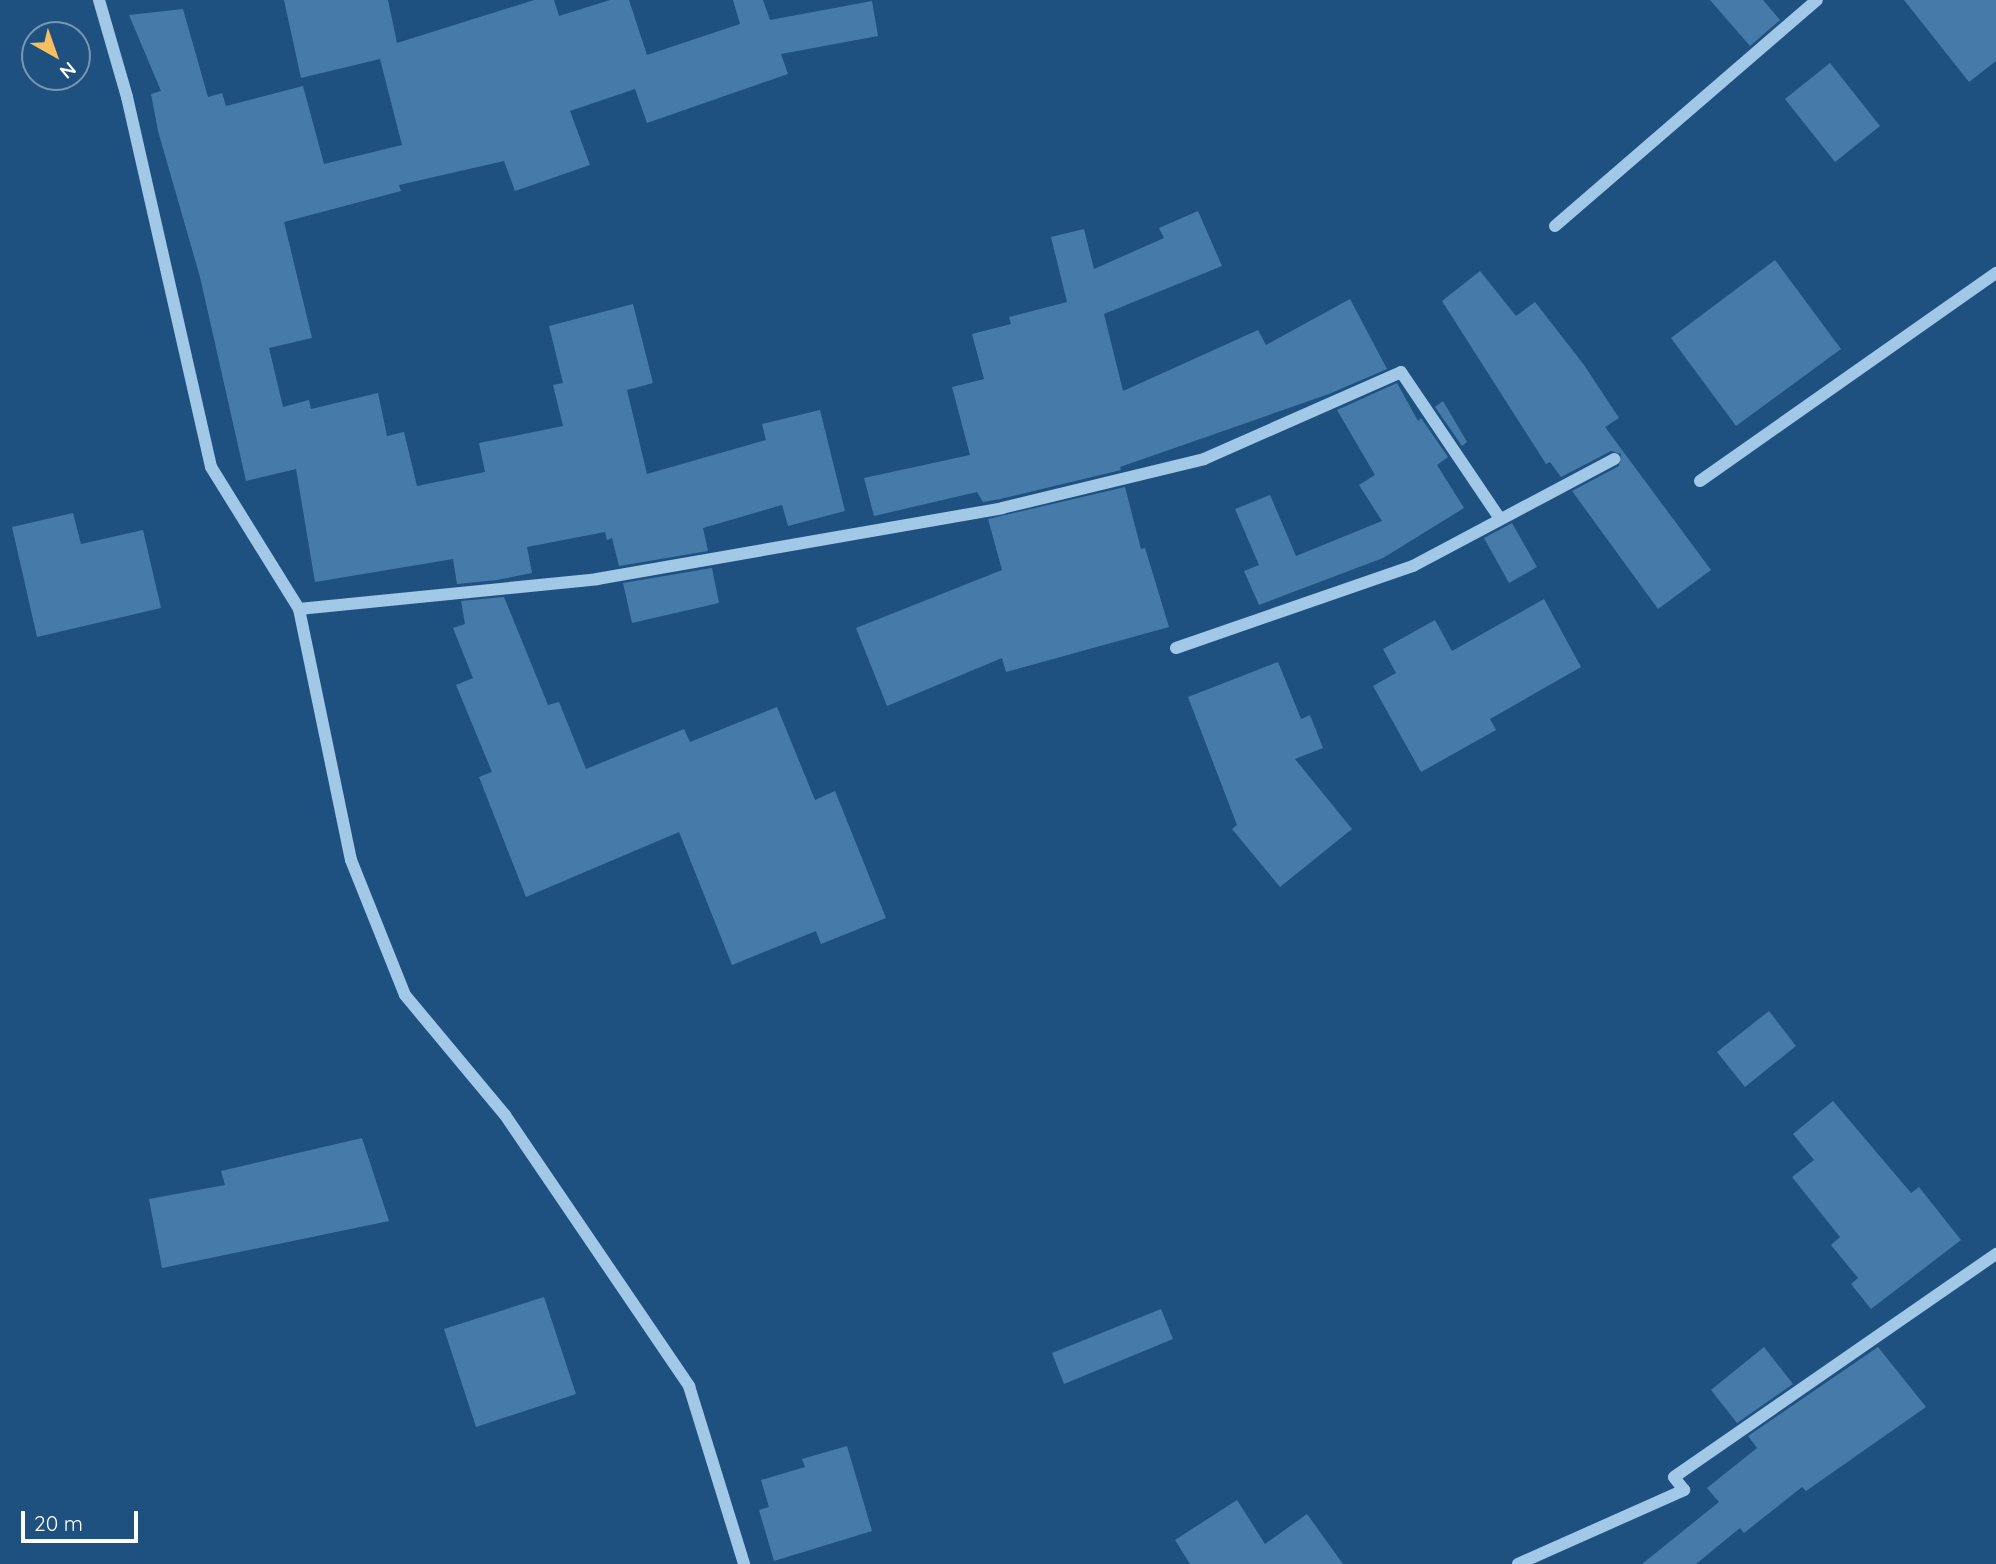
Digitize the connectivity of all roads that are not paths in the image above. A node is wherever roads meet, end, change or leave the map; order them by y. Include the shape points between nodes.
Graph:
1 (99, 0) edge
2 (1817, 0) edge
3 (1555, 226) dead end
4 (1996, 273) edge
5 (1614, 459) dead end
6 (1700, 481) dead end
7 (1500, 519) junction
8 (299, 610) junction
9 (1176, 648) dead end
10 (1996, 1254) edge
11 (744, 1564) edge
12 (1518, 1564) edge

1 - 8 street via 127,97 211,467
2 - 3 street
4 - 6 street
5 - 7 street
7 - 8 street via 1401,372 1204,459 1002,508 597,579
7 - 9 street via 1413,566
8 - 11 street via 351,860 405,995 505,1115 689,1386
10 - 12 street via 1674,1477 1684,1490

